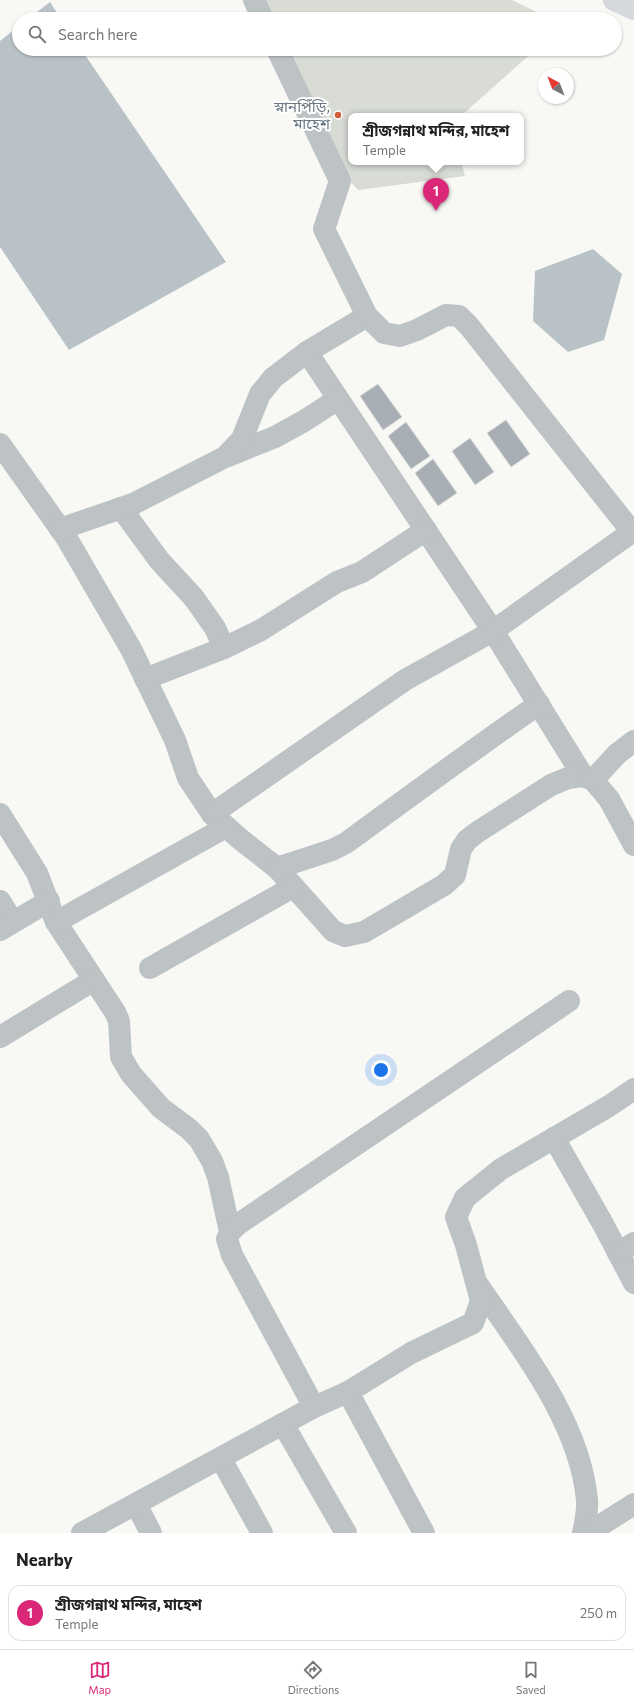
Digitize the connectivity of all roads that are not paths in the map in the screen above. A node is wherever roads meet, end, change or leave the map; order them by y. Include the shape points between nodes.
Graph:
1 (254, 0) edge
2 (614, 0) edge
3 (634, 9) edge
4 (260, 12) edge
5 (280, 56) edge
6 (367, 316) junction
7 (307, 352) junction
8 (338, 399) junction
9 (0, 444) edge
10 (225, 457) junction
11 (121, 508) junction
12 (60, 529) junction
13 (426, 530) junction
14 (633, 531) edge
15 (493, 631) junction
16 (224, 648) junction
17 (145, 679) junction
18 (539, 704) junction
19 (634, 741) edge
20 (588, 778) junction
21 (0, 814) edge
22 (219, 820) junction
23 (634, 845) edge
24 (277, 868) junction
25 (293, 887) junction
26 (0, 901) edge
27 (49, 901) junction
28 (56, 922) junction
29 (7, 926) edge
30 (150, 968) dead end
31 (94, 980) junction
32 (569, 1001) dead end
33 (0, 1037) edge
34 (634, 1089) edge
35 (554, 1138) junction
36 (230, 1232) junction
37 (626, 1248) edge
38 (634, 1283) edge
39 (477, 1284) junction
40 (348, 1392) junction
41 (314, 1407) junction
42 (283, 1424) junction
43 (221, 1459) junction
44 (136, 1504) junction
45 (634, 1504) edge
46 (82, 1533) edge
47 (150, 1533) edge
48 (262, 1533) edge
49 (346, 1533) edge
50 (424, 1533) edge
51 (583, 1533) edge
52 (588, 1533) edge

1 - 4 street
2 - 3 main road
5 - 6 street via 340,181 324,229
6 - 7 street
6 - 14 street via 384,333 400,336 446,315 459,316
7 - 8 street
7 - 10 street via 273,378 260,394 242,439
8 - 10 street via 275,437
8 - 13 street
9 - 12 street
10 - 11 street
11 - 12 street
11 - 16 street via 159,560 194,598 216,628
12 - 17 street via 131,650
13 - 15 street
13 - 16 street via 362,572 337,582 261,630
14 - 15 street
15 - 18 street
15 - 22 street via 405,680
16 - 17 street
17 - 22 street via 175,740 188,778
18 - 20 street
18 - 24 street via 474,748 346,843
19 - 20 street
20 - 23 street via 609,799
20 - 25 street via 568,778 551,785 479,831 467,840 461,849 454,875 444,885 364,932 345,936 333,931
21 - 27 street via 37,873
22 - 24 street
22 - 28 street
24 - 25 street
25 - 30 street
26 - 29 street
27 - 28 street
27 - 29 street
28 - 31 street
31 - 33 street
31 - 36 street via 119,1021 121,1057 131,1074 161,1108 199,1139 212,1161
32 - 36 street
34 - 35 street
35 - 37 street
35 - 39 street via 501,1169 465,1198 456,1217
36 - 41 street via 227,1239 232,1255
37 - 38 street
39 - 40 street via 481,1301 473,1323 411,1353
39 - 51 street via 547,1387 578,1456 587,1501
40 - 41 street
40 - 50 street
41 - 42 street
42 - 43 street
42 - 49 street
43 - 44 street
43 - 48 street
44 - 46 street
44 - 47 street
45 - 52 street

